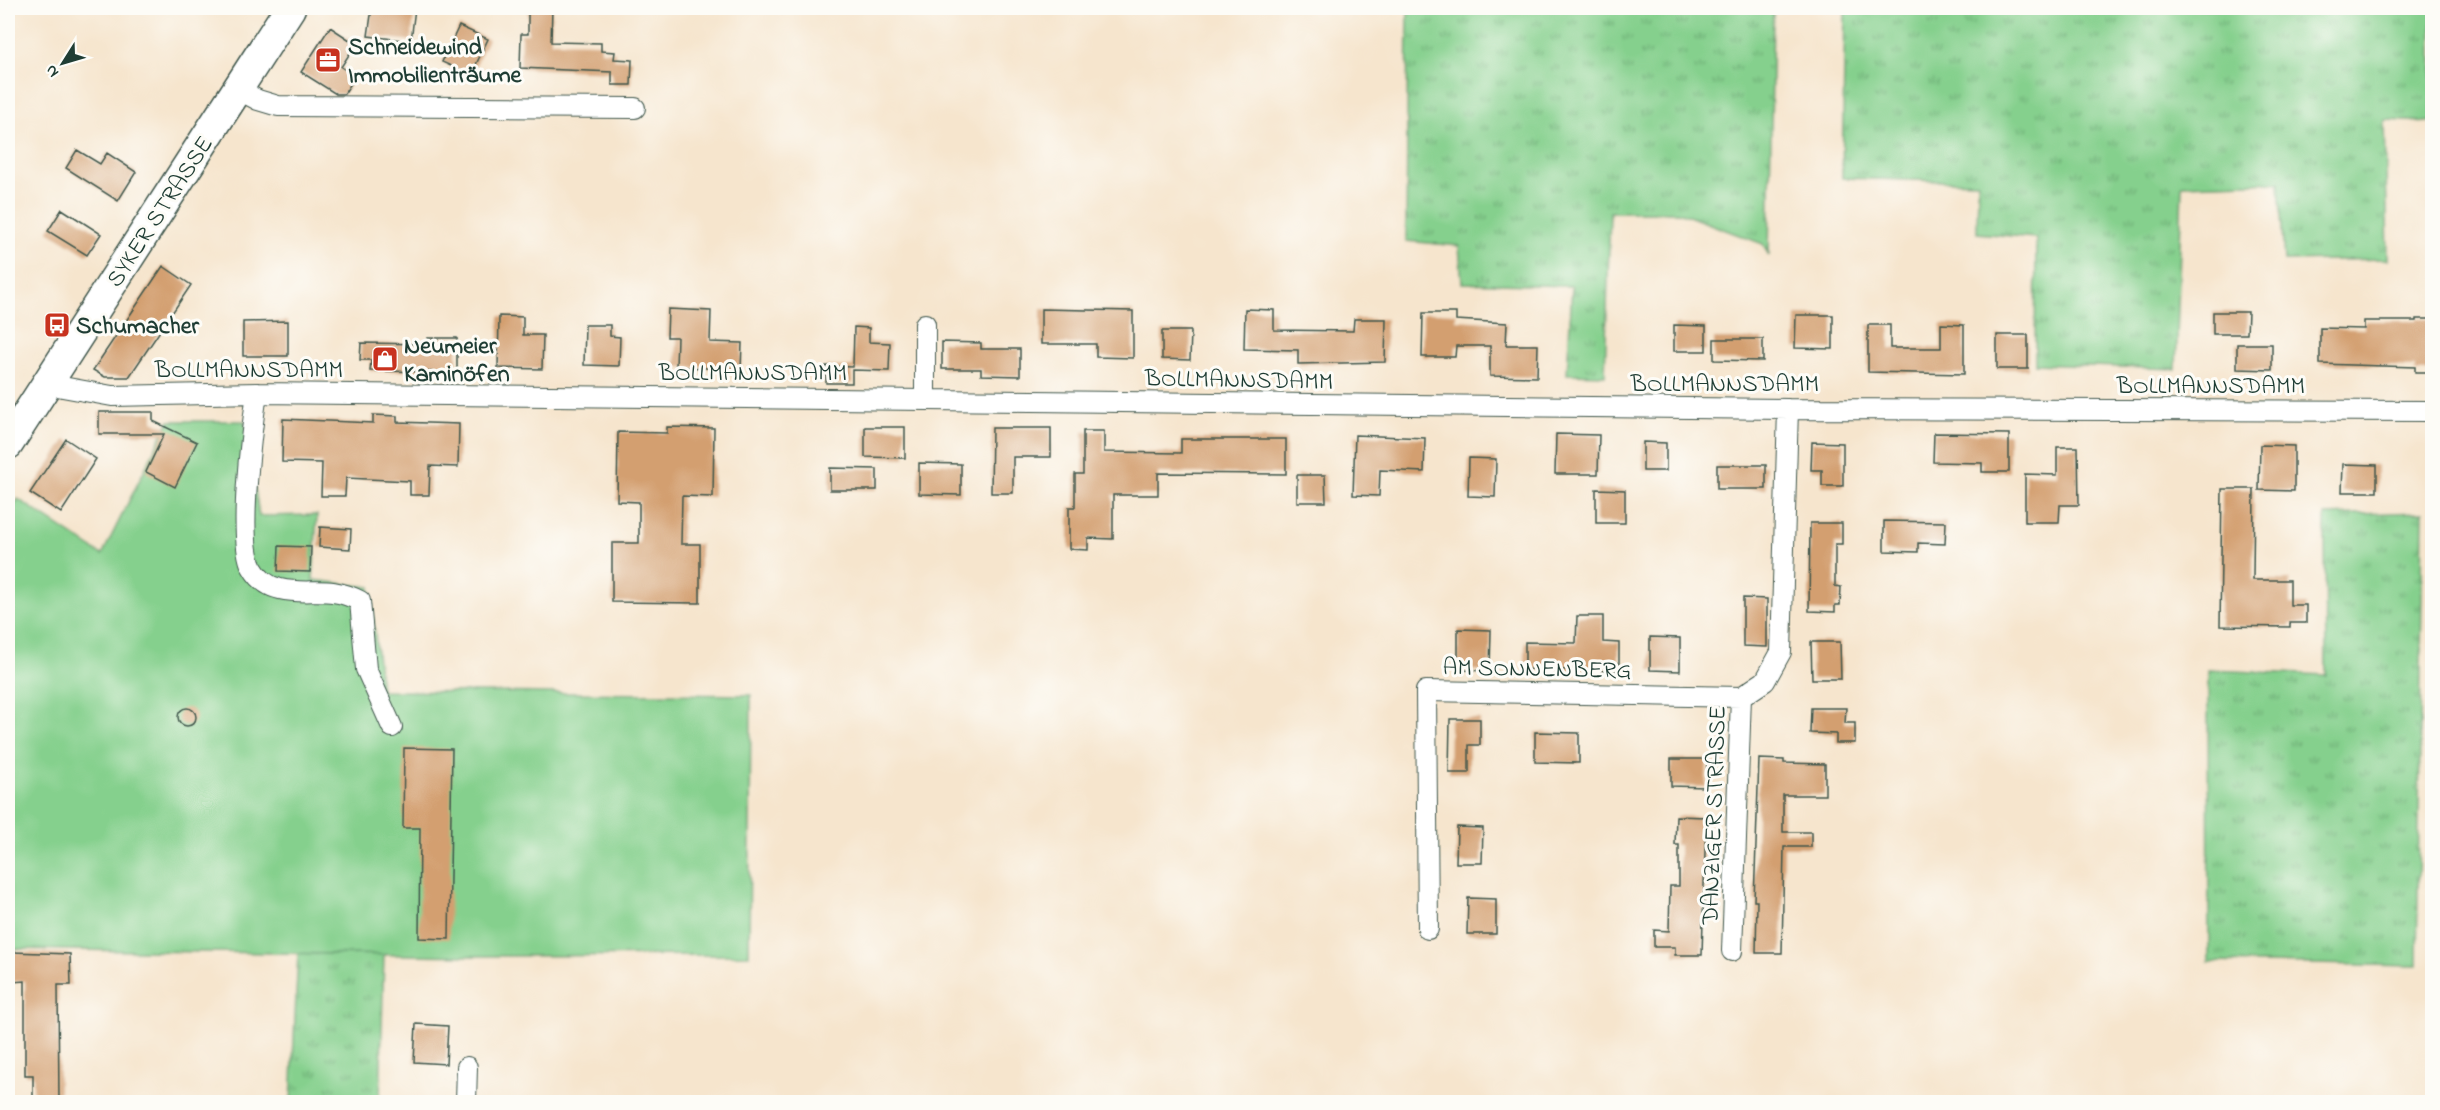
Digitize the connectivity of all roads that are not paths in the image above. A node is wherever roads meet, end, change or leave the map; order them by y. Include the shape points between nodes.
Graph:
1 (290, 8) edge
2 (237, 89) junction
3 (635, 108) dead end
4 (925, 324) dead end
5 (46, 384) junction
6 (257, 393) junction
7 (925, 399) junction
8 (1788, 410) junction
9 (2433, 411) edge
10 (8, 444) edge
11 (1741, 697) junction
12 (392, 727) dead end
13 (1428, 930) dead end
14 (1732, 951) dead end
15 (467, 1067) dead end
16 (466, 1102) edge

1 - 2 main road, SYKER STRASSE
2 - 3 street via 278,106
2 - 5 main road, SYKER STRASSE
4 - 7 street
5 - 6 street, BOLLMANNSDAMM via 112,396
5 - 10 main road, SYKER STRASSE
6 - 7 street, BOLLMANNSDAMM
6 - 12 street via 249,443 246,544 251,566 264,583 280,589 342,591 360,601 366,669
7 - 8 street, BOLLMANNSDAMM
8 - 9 street, BOLLMANNSDAMM
8 - 11 street, DANZIGER STRASSE via 1781,652 1765,681
11 - 13 street, AM SONNENBERG via 1426,691
11 - 14 street, DANZIGER STRASSE
15 - 16 street

